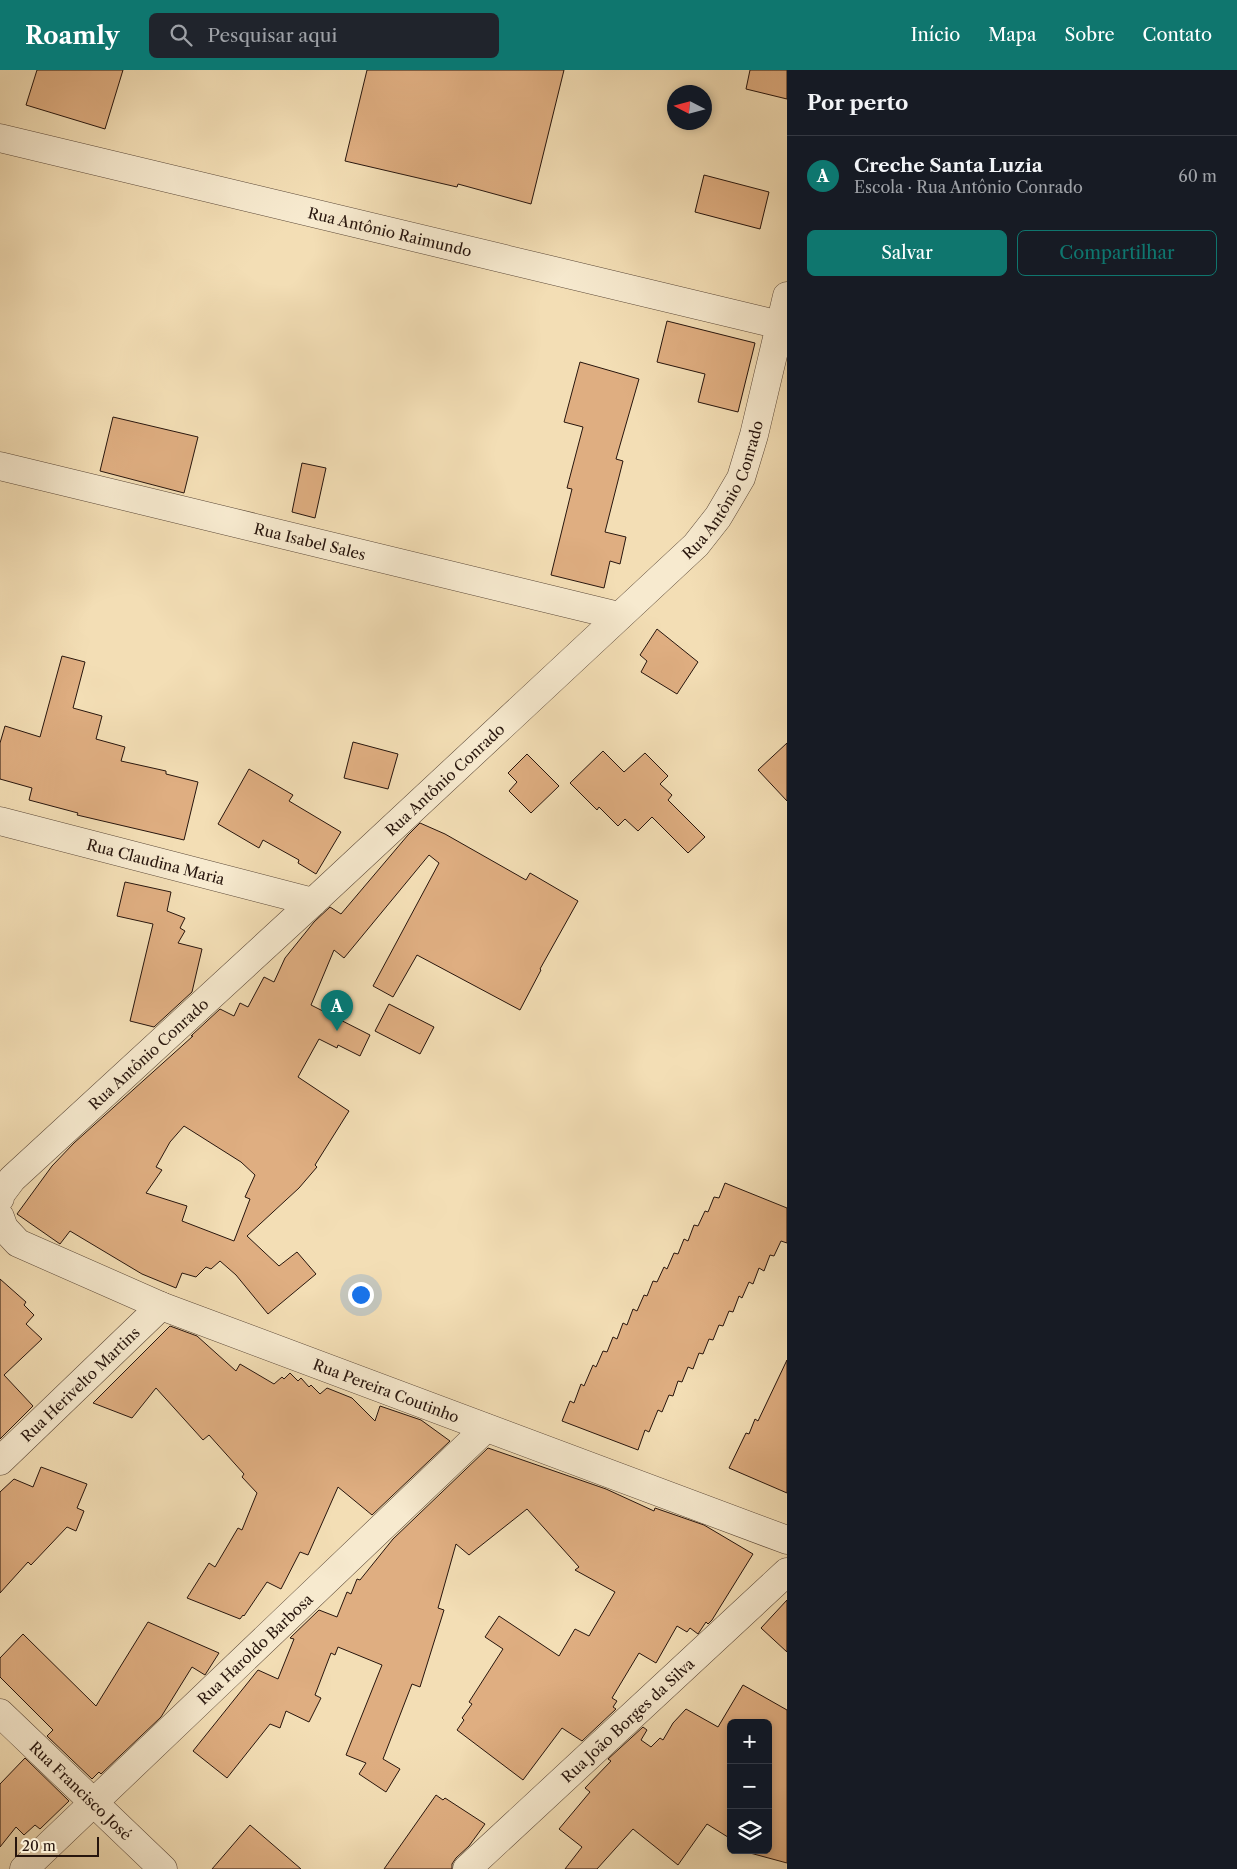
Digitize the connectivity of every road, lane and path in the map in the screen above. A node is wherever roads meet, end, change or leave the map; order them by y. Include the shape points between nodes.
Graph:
1 (0, 138) edge
2 (787, 296) edge
3 (780, 325) junction
4 (0, 466) edge
5 (618, 616) junction
6 (0, 821) edge
7 (313, 902) junction
8 (0, 1198) edge
9 (0, 1217) edge
10 (161, 1306) junction
11 (486, 1428) junction
12 (0, 1461) edge
13 (787, 1540) edge
14 (787, 1572) edge
15 (0, 1713) edge
16 (93, 1802) junction
17 (24, 1869) edge
18 (163, 1869) edge
19 (468, 1869) edge

1 - 3 street, Rua Antônio Raimundo
2 - 3 street, Rua Antônio Conrado
3 - 5 street, Rua Antônio Conrado via 741,478 718,517 696,545
4 - 5 street, Rua Isabel Sales
5 - 7 street, Rua Antônio Conrado
6 - 7 street, Rua Claudina Maria
7 - 8 street, Rua Antônio Conrado via 12,1179
9 - 10 street, Rua Pereira Coutinho via 4,1228 18,1243
10 - 11 street, Rua Pereira Coutinho
10 - 12 street, Rua Herivelto Martins
11 - 13 street, Rua Pereira Coutinho
11 - 16 street, Rua Haroldo Barbosa
14 - 19 street, Rua João Borges da Silva
15 - 16 street, Rua Francisco José
16 - 17 street, Rua Haroldo Barbosa
16 - 18 street, Rua Francisco José

